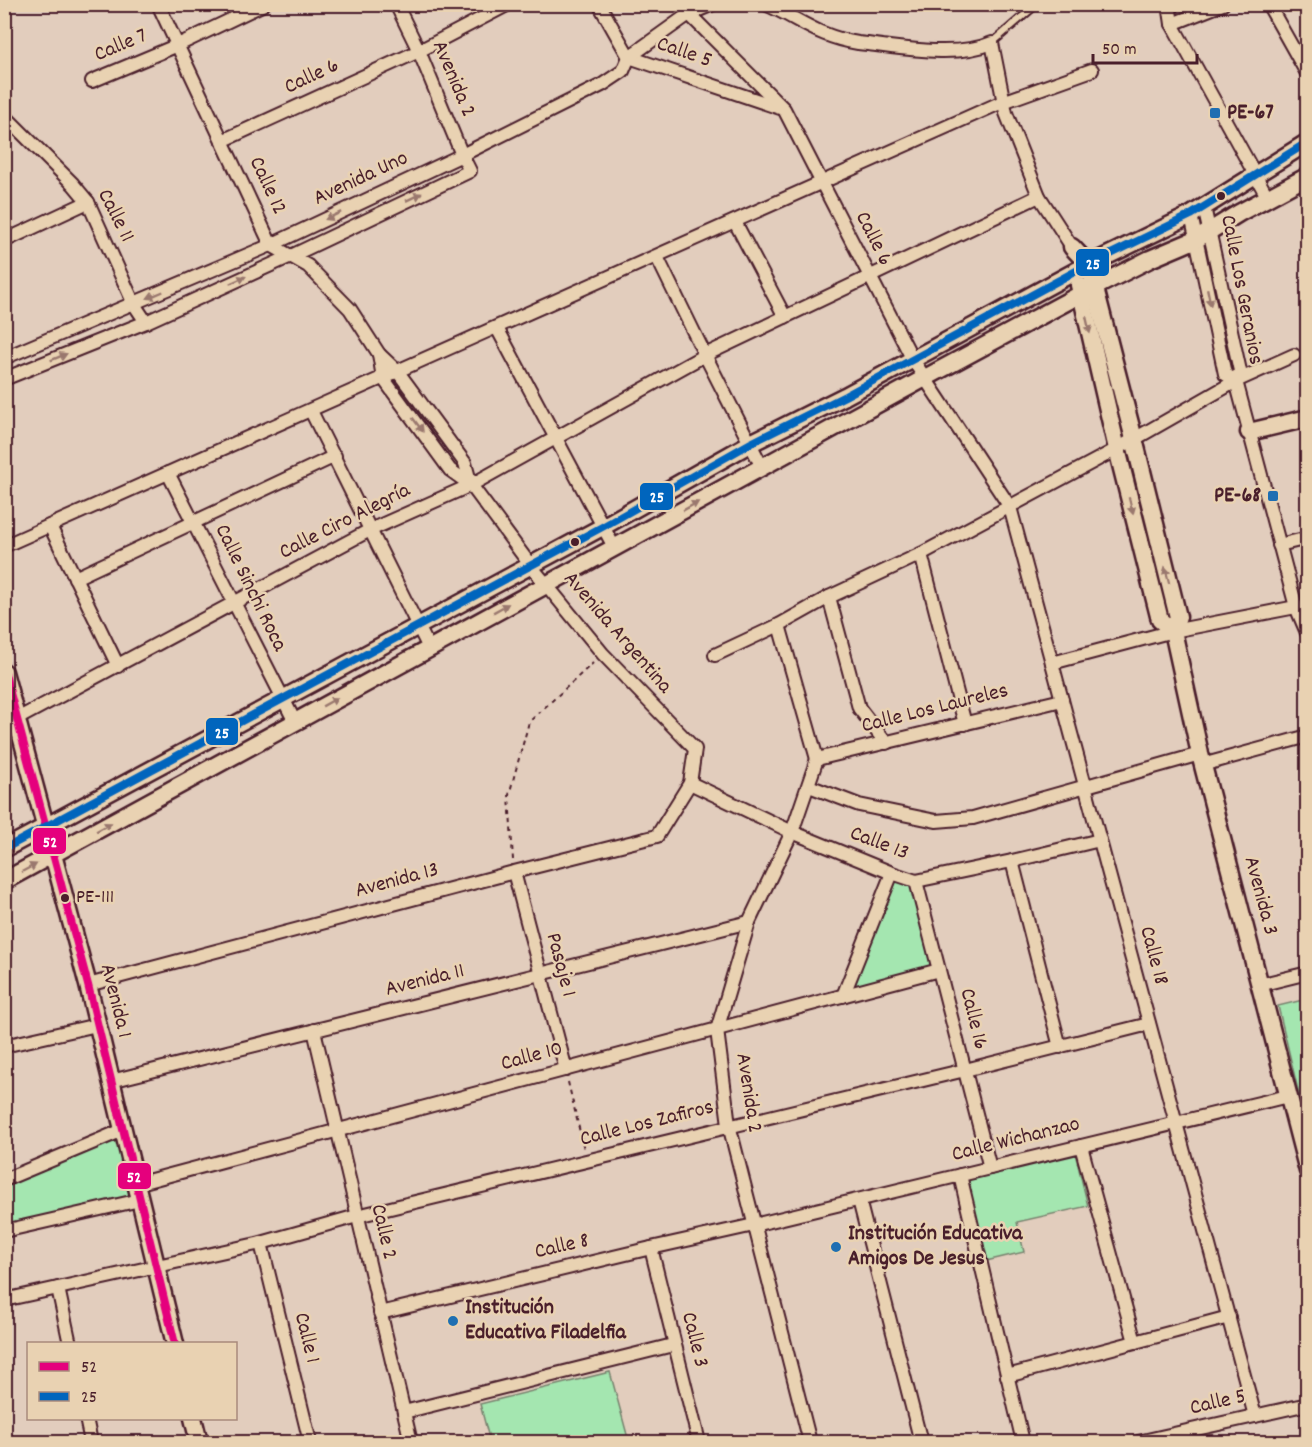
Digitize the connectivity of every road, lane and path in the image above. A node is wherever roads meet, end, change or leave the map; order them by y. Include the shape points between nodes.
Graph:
1 (158, 4) edge
2 (264, 4) edge
3 (396, 4) edge
4 (509, 4) edge
5 (598, 4) edge
6 (713, 4) edge
7 (765, 4) edge
8 (1037, 4) edge
9 (1169, 4) edge
10 (1223, 4) edge
11 (1268, 4) edge
12 (687, 9) edge
13 (1172, 24) junction
14 (992, 43) junction
15 (178, 45) junction
16 (419, 51) junction
17 (629, 57) junction
18 (1092, 70) dead end
19 (1308, 75) edge
20 (93, 81) dead end
21 (1004, 102) junction
22 (783, 109) junction
23 (4, 115) edge
24 (222, 141) junction
25 (1308, 142) edge
26 (462, 155) junction
27 (470, 171) joint
28 (1255, 175) junction
29 (1308, 176) edge
30 (821, 184) junction
31 (1039, 196) junction
32 (1268, 198) junction
33 (88, 202) junction
34 (1197, 211) junction
35 (735, 222) junction
36 (1203, 235) junction
37 (4, 241) edge
38 (271, 245) junction
39 (1072, 247) joint
40 (291, 256) junction
41 (657, 257) junction
42 (1082, 268) junction
43 (869, 277) junction
44 (1088, 290) junction
45 (134, 304) junction
46 (785, 317) junction
47 (146, 322) junction
48 (497, 328) junction
49 (379, 354) junction
50 (705, 356) junction
51 (1294, 356) dead end
52 (4, 358) edge
53 (913, 360) junction
54 (398, 372) junction
55 (383, 378) junction
56 (925, 378) junction
57 (4, 379) edge
58 (1236, 381) junction
59 (311, 411) junction
60 (1308, 418) edge
61 (1249, 432) junction
62 (556, 438) junction
63 (1134, 439) junction
64 (751, 443) junction
65 (1117, 449) junction
66 (334, 456) junction
67 (762, 467) junction
68 (168, 473) junction
69 (471, 484) junction
70 (1010, 507) junction
71 (194, 522) junction
72 (50, 526) junction
73 (604, 526) junction
74 (370, 530) junction
75 (1308, 538) edge
76 (1279, 545) junction
77 (4, 546) edge
78 (615, 547) junction
79 (921, 554) junction
80 (531, 566) junction
81 (75, 578) junction
82 (546, 584) junction
83 (829, 597) junction
84 (234, 603) junction
85 (1296, 607) junction
86 (779, 625) junction
87 (417, 626) junction
88 (1306, 627) edge
89 (1173, 631) junction
90 (429, 648) junction
91 (603, 654) junction
92 (715, 655) dead end
93 (1052, 663) junction
94 (118, 666) junction
95 (4, 672) edge
96 (282, 699) junction
97 (1062, 700) junction
98 (294, 722) junction
99 (11, 723) edge
100 (965, 724) junction
101 (1308, 736) edge
102 (886, 743) junction
103 (817, 759) junction
104 (1201, 760) junction
105 (690, 783) junction
106 (1085, 785) junction
107 (809, 786) junction
108 (46, 827) junction
109 (792, 832) junction
110 (1100, 840) junction
111 (4, 849) edge
112 (53, 855) junction
113 (1012, 861) junction
114 (514, 872) junction
115 (892, 873) junction
116 (4, 881) edge
117 (916, 881) junction
118 (749, 922) junction
119 (939, 970) junction
120 (1308, 973) edge
121 (541, 974) junction
122 (1259, 984) junction
123 (88, 986) junction
124 (843, 996) junction
125 (1149, 1024) junction
126 (97, 1025) junction
127 (314, 1030) junction
128 (717, 1030) junction
129 (4, 1046) edge
130 (1060, 1047) junction
131 (566, 1070) junction
132 (965, 1070) junction
133 (111, 1081) junction
134 (1288, 1096) junction
135 (1176, 1123) junction
136 (729, 1125) junction
137 (123, 1130) junction
138 (337, 1131) junction
139 (1303, 1135) edge
140 (1081, 1146) junction
141 (587, 1161) junction
142 (990, 1168) junction
143 (1308, 1171) edge
144 (960, 1175) junction
145 (4, 1180) edge
146 (138, 1192) junction
147 (859, 1200) junction
148 (357, 1216) junction
149 (754, 1225) junction
150 (4, 1231) edge
151 (261, 1243) junction
152 (651, 1248) junction
153 (155, 1265) junction
154 (58, 1288) junction
155 (4, 1300) edge
156 (380, 1313) junction
157 (1228, 1317) junction
158 (70, 1342) edge
159 (174, 1342) edge
160 (1134, 1342) junction
161 (673, 1345) junction
162 (1006, 1376) junction
163 (1308, 1404) edge
164 (404, 1412) junction
165 (1255, 1416) junction
166 (86, 1420) edge
167 (193, 1420) edge
168 (91, 1443) edge
169 (199, 1443) edge
170 (310, 1443) edge
171 (411, 1443) edge
172 (699, 1443) edge
173 (810, 1443) edge
174 (921, 1443) edge
175 (1023, 1443) edge
176 (1138, 1443) edge

1 - 15 street, Calle 12
2 - 15 street, Calle 7
3 - 16 street, Avenida 2
4 - 16 street
5 - 17 street, Calle 5
6 - 12 street, Avenida Uno
7 - 14 street via 813,30 858,44 957,51
8 - 14 lane
9 - 13 street, Calle Los Geranios
10 - 13 street
11 - 19 street
12 - 17 street, Avenida Uno
12 - 22 street, Calle 6
13 - 28 street, Calle Los Geranios
14 - 21 street
15 - 20 street, Calle 7
15 - 24 street, Calle 12
16 - 24 street, Calle 6
16 - 26 street, Avenida 2
17 - 22 street, Calle 5
17 - 26 street, Avenida Uno via 623,70 602,85
18 - 21 street
21 - 30 street
21 - 31 street
22 - 30 street, Calle 6
23 - 33 street, Calle 11
24 - 38 street, Calle 12
25 - 28 street
26 - 27 street, Avenida 2
26 -> 38 street, Avenida Uno
40 -> 27 street, Avenida Uno
28 - 32 street, Calle Los Geranios
28 - 34 street
29 - 32 street
30 - 35 street
30 - 43 street, Calle 6
31 - 39 street
31 - 43 street, Calle Ciro Alegría
32 - 36 street
33 - 37 street
33 - 45 street, Calle 11
34 - 36 street, Calle Los Geranios
34 - 42 street
35 - 41 street
35 - 46 street
36 - 44 street
36 - 58 street, Calle Los Geranios via 1225,374
38 - 40 street, Calle 12
38 -> 45 street, Avenida Uno
39 - 42 street
47 -> 40 street, Avenida Uno
40 - 49 street, Calle 12 via 308,266 350,309
41 - 48 street
41 - 50 street
42 - 44 street
42 - 53 street
43 - 46 street, Calle Ciro Alegría
43 - 53 street, Calle 6
44 - 56 street
44 - 63 street, Avenida 3
44 -> 65 street, Avenida 3
45 - 47 street, Calle 11
45 - 52 street, Avenida Uno
46 - 50 street, Calle Ciro Alegría
57 -> 47 street, Avenida Uno
48 - 54 street
48 - 62 street
49 - 54 street, Calle 12
49 - 55 street, Calle 12
50 - 62 street, Calle Ciro Alegría
50 - 64 street
51 - 58 street
53 - 56 street, Calle 6
53 - 64 street
54 - 55 street
54 - 69 street, Avenida Argentina via 465,463
55 - 59 street
55 -> 69 street, Avenida Argentina via 450,470
56 - 67 street
56 - 70 street, Calle 6
58 - 61 street, Calle Los Geranios
58 - 63 street
59 - 66 street
59 - 68 street
60 - 61 street
61 - 76 street, Calle Los Geranios
62 - 69 street, Calle Ciro Alegría
62 - 73 street
63 - 65 street
89 -> 63 street, Avenida 3 via 1178,617
64 - 67 street
64 - 73 street
65 - 70 street
65 -> 89 street, Avenida 3 via 1160,620
66 - 71 street
66 - 74 street
78 -> 67 street
68 - 71 street, Calle Sinchi Roca
68 - 72 street
69 - 74 street, Calle Ciro Alegría
69 - 80 street, Avenida Argentina
70 - 79 street
70 - 93 street, Calle 18
71 - 81 street
71 - 84 street, Calle Sinchi Roca
72 - 77 street
72 - 81 street
73 - 78 street
73 - 80 street
74 - 84 street, Calle Ciro Alegría
74 - 87 street
75 - 76 street
76 - 85 street, Calle Los Geranios
78 - 82 street
79 - 83 street
79 - 100 street
80 - 82 street, Avenida Argentina
80 - 87 street
81 - 94 street
90 -> 82 street
82 - 91 street, Avenida Argentina
83 - 86 street
83 - 102 street via 859,708
84 - 94 street, Calle Ciro Alegría
84 - 96 street, Calle Sinchi Roca
85 - 88 street, Calle Los Geranios
85 - 89 street
86 - 92 street
86 - 103 street
87 - 90 street
87 - 96 street
89 - 93 street
89 - 104 street, Avenida 3
98 -> 90 street
91 - 105 street, Avenida Argentina via 695,749
91 - 114 path via 529,722 508,795
93 - 97 street, Calle 18
94 - 99 street, Calle Ciro Alegría
95 - 99 street, Avenida 1
96 - 98 street, Calle Sinchi Roca
96 - 108 street
97 - 100 street, Calle Los Laureles
97 - 106 street, Calle 18
112 -> 98 street
99 - 108 street, Avenida 1
100 - 102 street, Calle Los Laureles
101 - 104 street
102 - 103 street, Calle Los Laureles
103 - 107 street, Avenida 2
104 - 106 street
104 - 122 street, Avenida 3
105 - 109 street, Calle 13
105 - 114 street, Avenida 13 via 657,836
106 - 107 street via 973,818 936,821 859,805
106 - 110 street, Calle 18
107 - 109 street, Avenida 2
108 - 111 street
108 - 112 street, Avenida 1
109 - 115 street, Calle 13
109 - 118 street, Avenida 2
110 - 113 street, Calle 13
110 - 125 street, Calle 18
116 -> 112 street
112 - 123 street, Avenida 1
113 - 117 street, Calle 13
113 - 130 street
114 - 121 street, Pasaje 1
114 - 123 street, Avenida 13
115 - 117 street, Calle 13
115 - 124 street
117 - 119 street, Calle 16
118 - 121 street, Avenida 11
118 - 128 street, Avenida 2
119 - 124 street, Calle 10
119 - 132 street, Calle 16
120 - 122 street
121 - 127 street, Avenida 11
121 - 131 street, Pasaje 1
122 - 134 street, Avenida 3
123 - 126 street, Avenida 1
124 - 128 street, Calle 10
125 - 130 street, Calle Los Zafiros
125 - 135 street, Calle 18
126 - 129 street
126 - 133 street, Avenida 1
127 - 133 street, Avenida 11
127 - 138 street, Calle 2
128 - 131 street, Calle 10
128 - 136 street, Avenida 2
130 - 132 street, Calle Los Zafiros
131 - 138 street, Calle 10
131 - 141 path
132 - 136 street, Calle Los Zafiros
132 - 142 street, Calle 16
133 - 137 street, Avenida 1
134 - 135 street, Calle Wichanzao
134 - 139 street, Avenida 3
135 - 140 street, Calle Wichanzao
135 - 157 street, Calle 18
136 - 141 street, Calle Los Zafiros
136 - 149 street, Avenida 2
137 - 145 street
137 - 146 street, Avenida 1
138 - 146 street, Calle 10
138 - 148 street, Calle 2
139 - 143 street, Avenida 3
140 - 142 street, Calle Wichanzao
140 - 160 street
141 - 148 street, Calle Los Zafiros
142 - 144 street, Calle Wichanzao
144 - 147 street, Calle Wichanzao
144 - 162 street
146 - 150 street, Calle 10
146 - 153 street, Avenida 1
147 - 149 street, Calle Wichanzao
147 - 174 street
148 - 151 street, Calle Los Zafiros
148 - 156 street, Calle 2
149 - 152 street, Calle 8
149 - 173 street, Avenida 2
151 - 153 street, Calle Los Zafiros
151 - 170 street, Calle 1
152 - 156 street, Calle 8
152 - 161 street, Calle 3
153 - 154 street, Calle Los Zafiros
153 - 159 street, Avenida 1
154 - 155 street, Calle Los Zafiros
154 - 158 street
156 - 164 street, Calle 2
157 - 160 street
157 - 165 street, Calle 18
160 - 162 street
161 - 164 street
161 - 172 street, Calle 3
162 - 175 street
163 - 165 street, Calle 5
164 - 171 street, Calle 2
165 - 176 street, Calle 5
166 - 168 street
167 - 169 street

